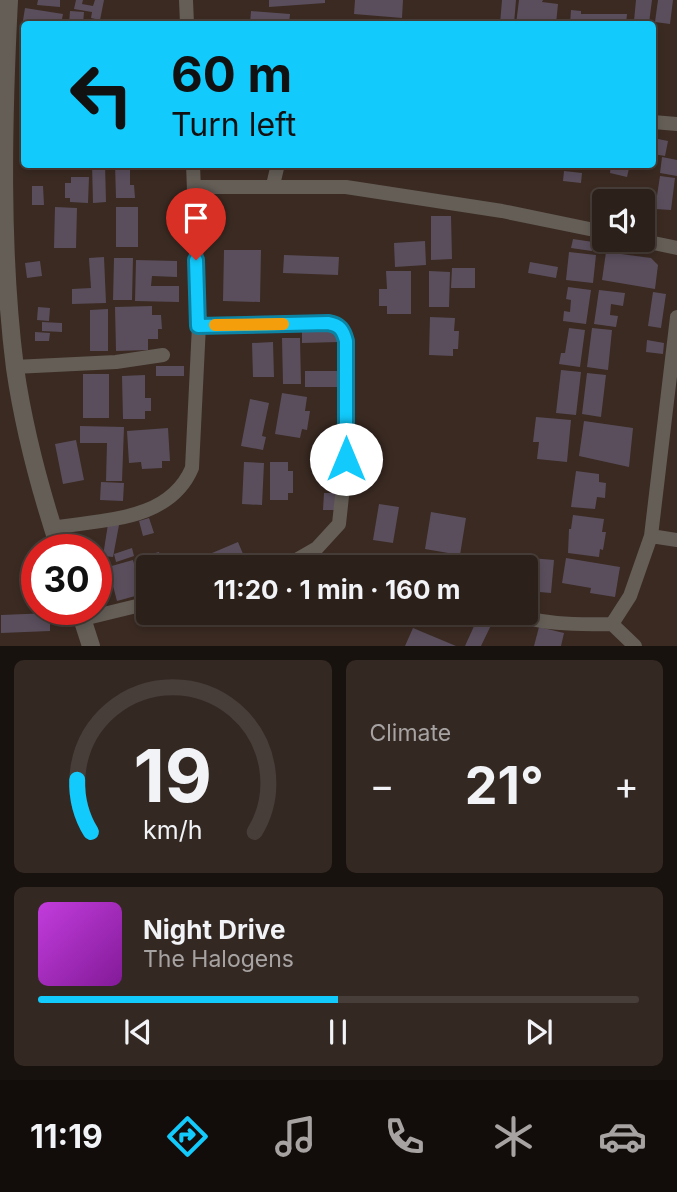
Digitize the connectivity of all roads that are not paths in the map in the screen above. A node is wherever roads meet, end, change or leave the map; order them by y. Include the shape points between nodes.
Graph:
1 (9, 0) edge
2 (186, 0) edge
3 (187, 21) edge
4 (4, 40) edge
5 (656, 122) edge
6 (677, 124) edge
7 (193, 168) edge
8 (277, 168) edge
9 (273, 185) junction
10 (194, 187) junction
11 (592, 230) edge
12 (655, 243) edge
13 (677, 248) edge
14 (3, 254) edge
15 (677, 317) edge
16 (198, 326) junction
17 (163, 355) dead end
18 (14, 367) junction
19 (52, 528) junction
20 (54, 534) edge
21 (651, 536) junction
22 (677, 540) edge
23 (305, 555) edge
24 (136, 605) edge
25 (112, 609) edge
26 (538, 622) edge
27 (612, 624) junction
28 (84, 625) edge
29 (91, 646) edge
30 (635, 646) edge

1 - 4 street
2 - 3 street
4 - 14 street
5 - 6 street
7 - 10 street
8 - 9 street
9 - 10 street
9 - 11 street via 346,187
10 - 16 street
12 - 13 street
14 - 18 street
15 - 21 street
16 - 19 street via 192,468 184,486 152,510
16 - 23 street via 328,323 344,331 346,459 339,524
17 - 18 street
18 - 19 street
19 - 20 street
21 - 22 street
21 - 27 street via 630,596
24 - 25 street
26 - 27 street
27 - 30 street
28 - 29 street

